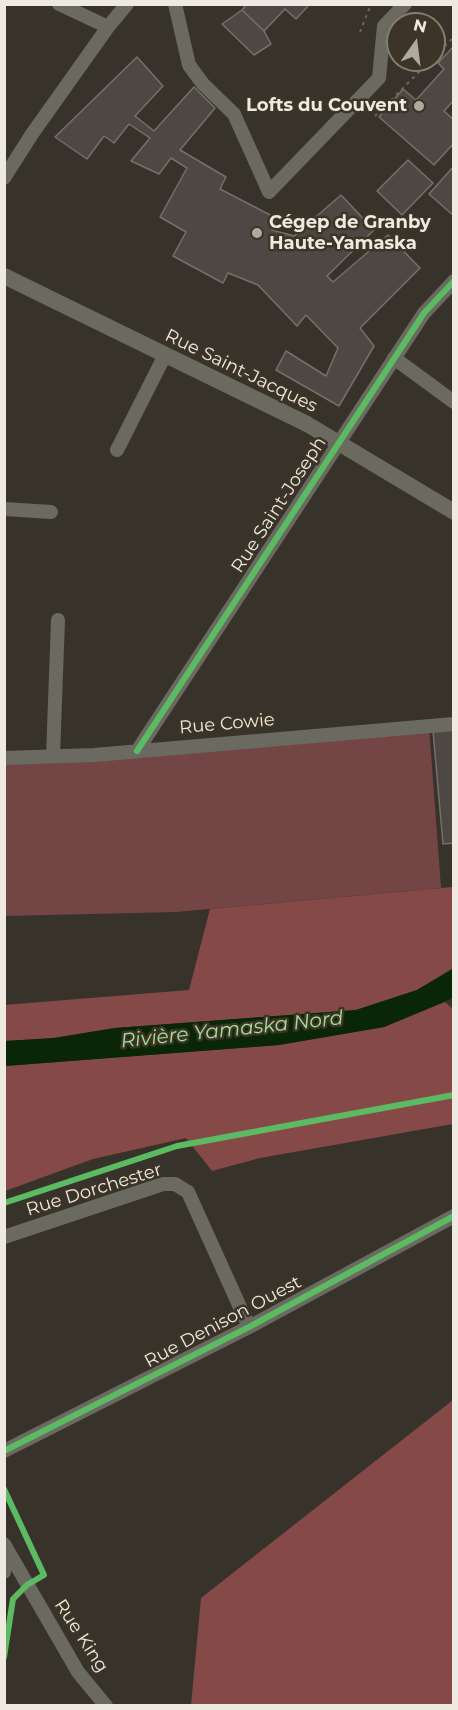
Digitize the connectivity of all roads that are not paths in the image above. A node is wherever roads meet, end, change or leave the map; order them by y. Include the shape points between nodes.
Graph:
1 (58, 4) edge
2 (127, 4) edge
3 (175, 4) edge
4 (405, 4) edge
5 (108, 27) junction
6 (4, 178) edge
7 (4, 276) edge
8 (453, 281) edge
9 (165, 355) junction
10 (394, 358) junction
11 (453, 402) edge
12 (338, 442) junction
13 (117, 450) dead end
14 (4, 509) edge
15 (51, 512) dead end
16 (453, 512) edge
17 (58, 620) dead end
18 (453, 724) edge
19 (137, 751) junction
20 (53, 756) junction
21 (4, 758) edge
22 (453, 1216) edge
23 (4, 1237) edge
24 (249, 1327) junction
25 (4, 1451) edge
26 (6, 1547) edge
27 (4, 1572) edge
28 (106, 1706) edge

1 - 5 street
2 - 5 street
3 - 4 street via 189,65 234,114 268,192 379,78 384,26
5 - 6 street
7 - 9 main road, Rue Saint-Jacques
8 - 10 street, Rue Saint-Joseph via 424,313
9 - 12 main road, Rue Saint-Jacques
9 - 13 street
10 - 11 street
10 - 12 street, Rue Saint-Joseph
12 - 16 main road, Rue Saint-Jacques
12 - 19 street, Rue Saint-Joseph
14 - 15 street
17 - 20 street
18 - 19 street, Rue Cowie
19 - 20 street, Rue Cowie
20 - 21 street, Rue Cowie
22 - 24 street, Rue Denison Ouest
23 - 24 street, Rue Dorchester via 163,1184 175,1184 188,1192
24 - 25 street, Rue Denison Ouest
26 - 27 street
26 - 28 street, Rue King via 78,1672

